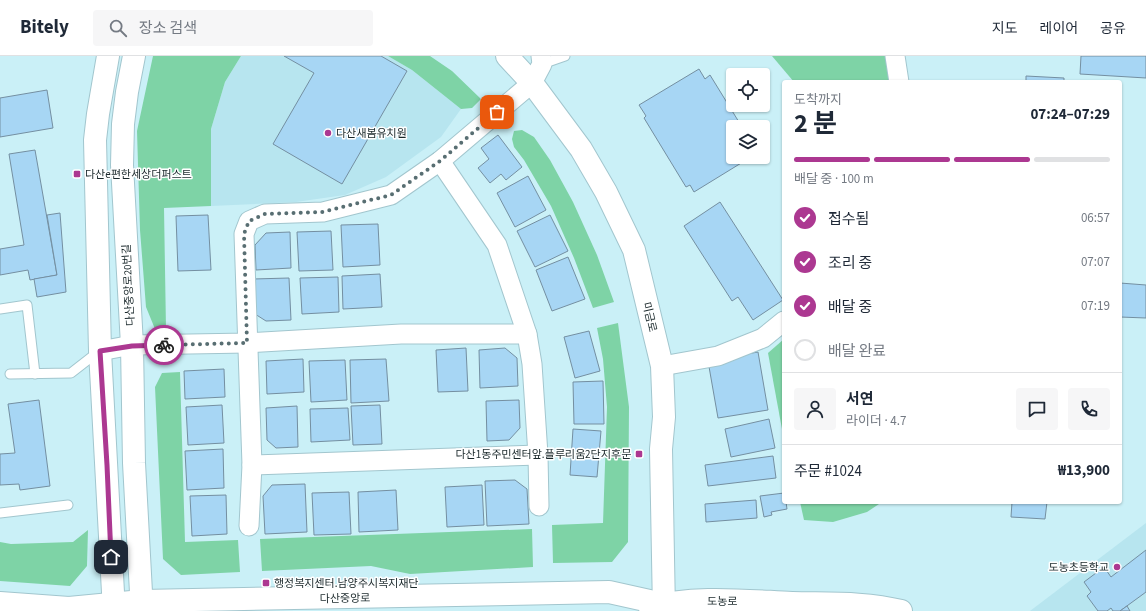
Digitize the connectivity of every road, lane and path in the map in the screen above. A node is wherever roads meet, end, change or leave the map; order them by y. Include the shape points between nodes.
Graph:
1 (108, 56) edge
2 (134, 56) edge
3 (507, 56) edge
4 (565, 56) edge
5 (895, 56) edge
6 (538, 68) edge
7 (899, 80) edge
8 (440, 161) junction
9 (0, 309) edge
10 (782, 323) edge
11 (527, 334) junction
12 (247, 343) junction
13 (132, 346) junction
14 (100, 351) junction
15 (662, 366) junction
16 (10, 374) dead end
17 (35, 374) junction
18 (538, 455) junction
19 (252, 465) junction
20 (68, 504) dead end
21 (539, 506) dead end
22 (0, 513) edge
23 (249, 526) dead end
24 (0, 603) edge
25 (142, 606) edge
26 (114, 607) edge
27 (664, 607) edge
28 (639, 611) edge
29 (901, 611) edge

1 - 14 street via 95,140
2 - 13 street, 다산중앙로20번길 via 123,124 122,165
3 - 6 street, 미금로
4 - 6 lane
5 - 7 street
6 - 8 street
6 - 15 street, 미금로 via 606,192 634,250
8 - 11 street via 497,245
8 - 12 street via 391,195 322,212 265,214 249,221 244,234
9 - 17 lane via 27,305
10 - 15 street via 763,338 718,356
11 - 12 street via 401,334
11 - 18 street via 532,364
12 - 13 street
12 - 19 street
13 - 14 street
13 - 25 street, 다산중앙로20번길 via 134,463
14 - 17 lane via 71,373
14 - 26 street
15 - 27 street, 미금로
16 - 17 lane
18 - 19 street
18 - 21 street
19 - 23 street
20 - 22 lane
24 - 26 street, 다산중앙로 via 69,608
25 - 26 street, 다산중앙로
25 - 27 street, 다산중앙로 via 205,601 609,592
27 - 28 street
27 - 29 street, 도농로 via 722,600 858,605

